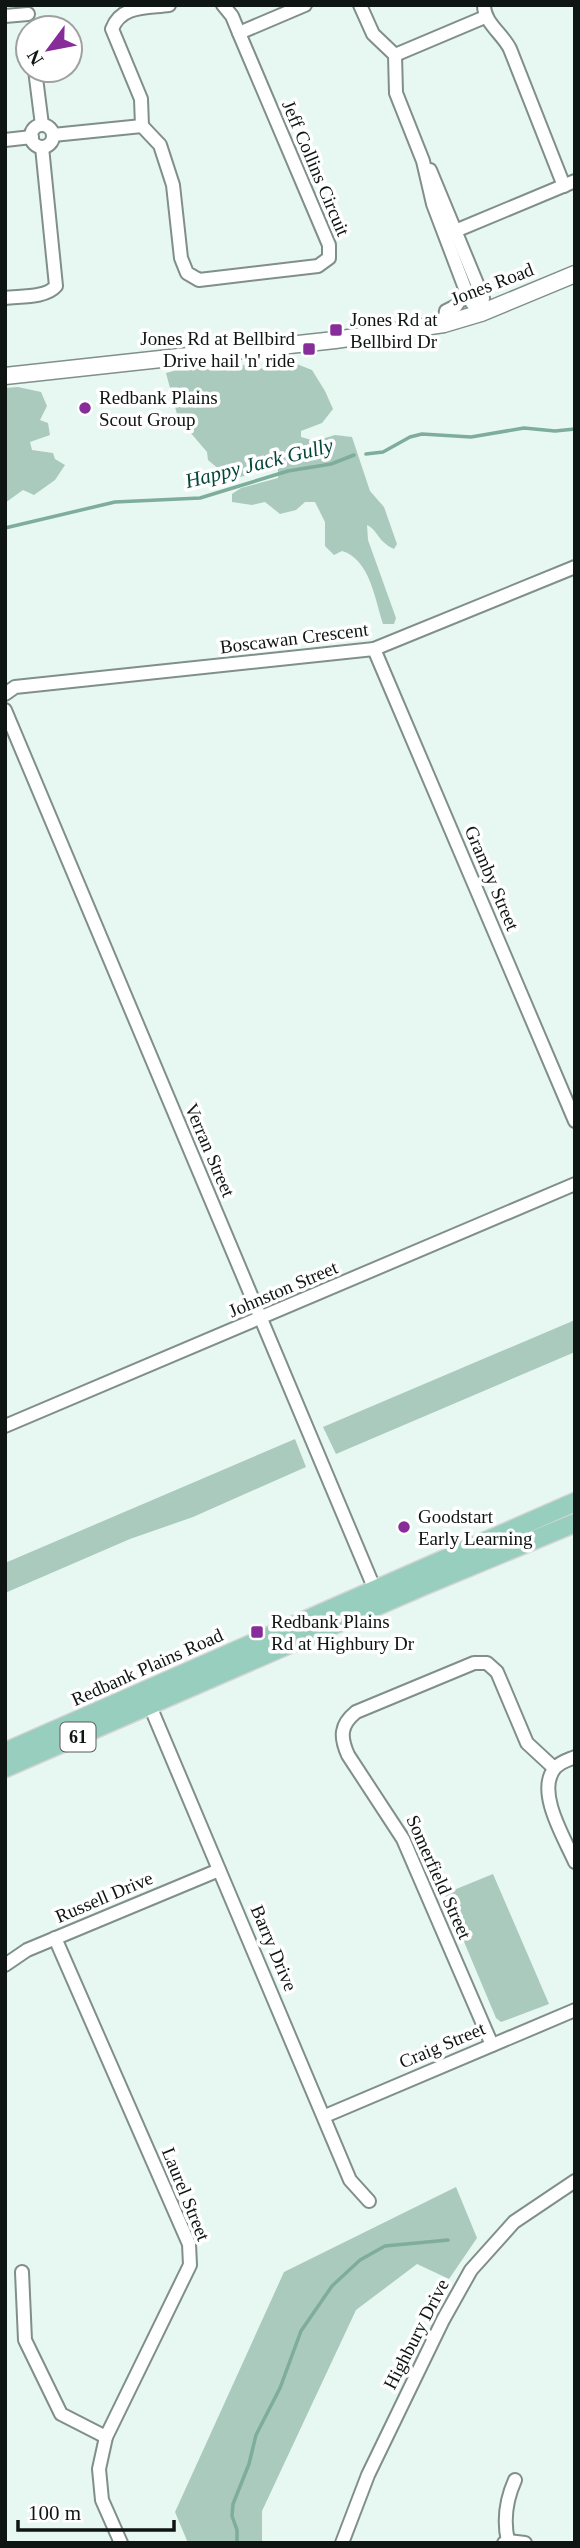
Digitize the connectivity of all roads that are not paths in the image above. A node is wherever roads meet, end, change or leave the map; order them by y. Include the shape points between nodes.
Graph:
1 (169, 5) edge
2 (223, 5) edge
3 (305, 5) edge
4 (360, 5) edge
5 (28, 10) edge
6 (485, 11) edge
7 (5, 16) edge
8 (239, 33) junction
9 (395, 55) junction
10 (37, 84) edge
11 (42, 125) junction
12 (142, 126) junction
13 (53, 135) junction
14 (32, 137) junction
15 (5, 140) edge
16 (42, 147) junction
17 (569, 183) edge
18 (450, 234) junction
19 (575, 274) edge
20 (466, 291) junction
21 (5, 298) edge
22 (481, 313) junction
23 (444, 324) junction
24 (5, 376) edge
25 (575, 568) edge
26 (374, 649) junction
27 (5, 694) edge
28 (5, 710) edge
29 (575, 1121) edge
30 (575, 1184) edge
31 (260, 1319) junction
32 (5, 1426) edge
33 (575, 1502) edge
34 (575, 1523) edge
35 (378, 1597) junction
36 (150, 1706) junction
37 (5, 1752) edge
38 (575, 1757) edge
39 (5, 1768) edge
40 (554, 1768) junction
41 (575, 1862) edge
42 (219, 1870) junction
43 (55, 1938) junction
44 (5, 1965) edge
45 (575, 2010) edge
46 (492, 2045) junction
47 (325, 2116) junction
48 (575, 2181) edge
49 (369, 2201) dead end
50 (22, 2272) dead end
51 (106, 2437) junction
52 (515, 2480) dead end
53 (506, 2542) edge
54 (121, 2543) edge
55 (342, 2543) edge
56 (524, 2543) edge

1 - 12 street, Jeff Collins Circuit via 125,12 116,18 112,29 141,99
2 - 8 street, Jeff Collins Circuit
3 - 8 street
4 - 9 street via 373,34
5 - 7 street
6 - 9 street
6 - 17 street via 505,38
8 - 12 street, Jeff Collins Circuit via 329,245 324,264 200,279 187,273 181,258 173,185 159,145
9 - 18 street via 396,93 430,171
10 - 11 street
11 - 13 street
11 - 14 street via 34,129
12 - 13 street
13 - 16 street
14 - 15 street
14 - 16 street
16 - 21 street via 56,286 44,293
17 - 18 street
18 - 20 street
18 - 22 street via 483,298
19 - 22 street, Jones Road
20 - 22 street
20 - 23 street via 456,306 446,311
22 - 23 street, Jones Road
23 - 24 street, Jones Road
25 - 26 street, Boscawan Crescent
26 - 27 street, Boscawan Crescent via 15,687
26 - 29 street, Gramby Street
28 - 31 street, Verran Street
30 - 31 street, Johnston Street
31 - 32 street, Johnston Street
31 - 35 street, Verran Street
33 - 35 main road, Redbank Plains Road / 61
34 - 35 main road, Redbank Plains Road / 61
35 - 36 main road, Redbank Plains Road / 61
35 - 37 main road, Redbank Plains Road / 61
36 - 39 main road, Redbank Plains Road / 61
36 - 42 street, Barry Drive
38 - 40 street
40 - 41 street via 548,1779 548,1798
40 - 46 street, Somerfield Street via 527,1743 497,1672 487,1662 474,1662 356,1712 342,1730 348,1755 402,1839
42 - 43 street, Russell Drive
42 - 47 street, Barry Drive
43 - 44 street, Russell Drive
43 - 51 street, Laurel Street via 189,2244 190,2265
45 - 46 street, Craig Street
46 - 47 street, Craig Street
47 - 49 street, Barry Drive via 350,2180
48 - 55 street, Highbury Drive via 514,2222 471,2270 374,2463
50 - 51 street via 25,2340 61,2414
51 - 54 street, Laurel Street via 99,2469 102,2500
52 - 53 street via 508,2495
53 - 56 street

